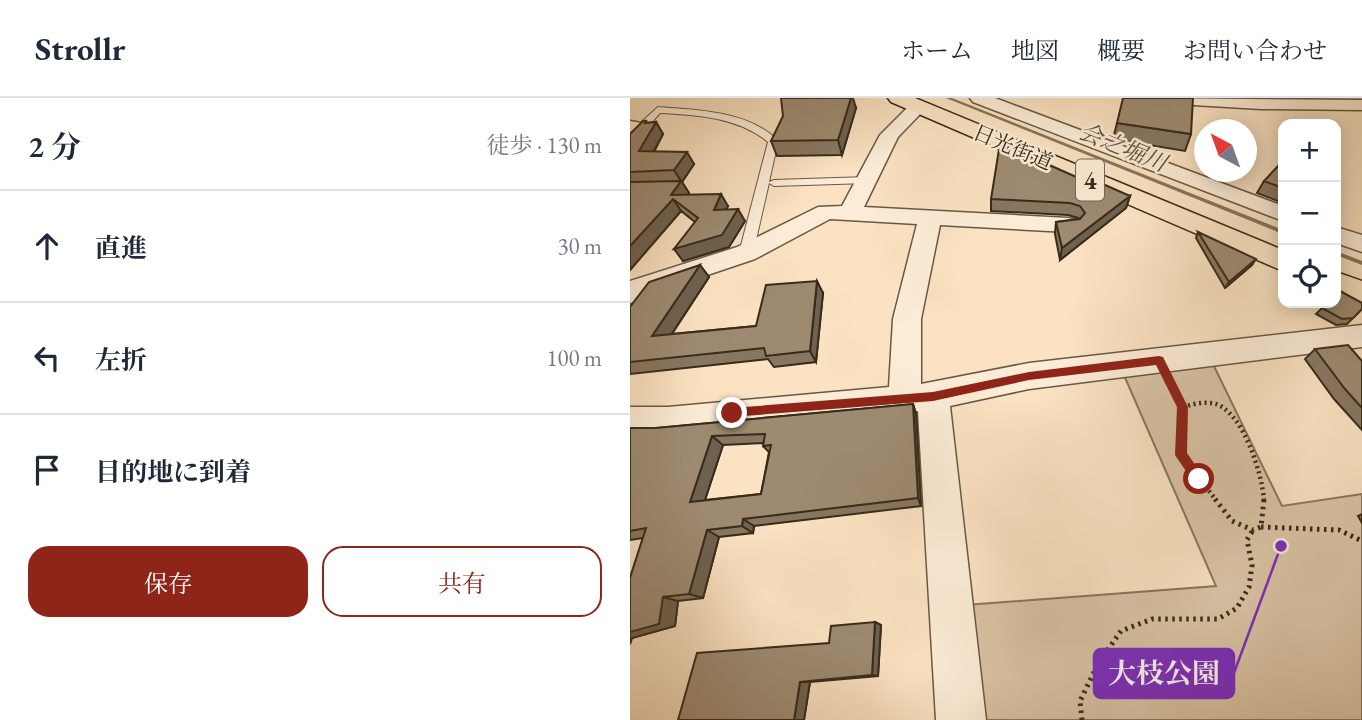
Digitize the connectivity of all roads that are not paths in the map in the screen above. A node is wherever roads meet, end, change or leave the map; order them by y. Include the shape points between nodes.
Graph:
1 (979, 98) edge
2 (1159, 98) edge
3 (1183, 99) edge
4 (1232, 101) edge
5 (1278, 101) edge
6 (908, 102) edge
7 (1362, 105) edge
8 (634, 132) edge
9 (1098, 146) junction
10 (1072, 165) junction
11 (868, 180) junction
12 (774, 183) dead end
13 (1278, 212) edge
14 (849, 214) junction
15 (930, 219) junction
16 (1068, 225) edge
17 (1341, 236) edge
18 (1362, 244) edge
19 (746, 253) junction
20 (1278, 259) edge
21 (1341, 284) edge
22 (632, 290) edge
23 (1362, 293) edge
24 (1362, 336) edge
25 (919, 398) junction
26 (630, 421) edge
27 (961, 720) edge

1 - 9 street
2 - 3 street
3 - 4 street
4 - 5 street
5 - 7 street
6 - 10 highway, 日光街道 / 4
6 - 11 street
8 - 19 lane via 658,110 720,117 764,130 773,141
9 - 10 street
9 - 13 street
10 - 20 highway, 日光街道 / 4
11 - 12 lane
11 - 14 street
14 - 15 street
14 - 19 street via 826,212
15 - 16 street
15 - 25 street via 907,319
17 - 18 street
19 - 22 street
21 - 23 highway
24 - 25 street via 1029,376
25 - 26 street
25 - 27 street

